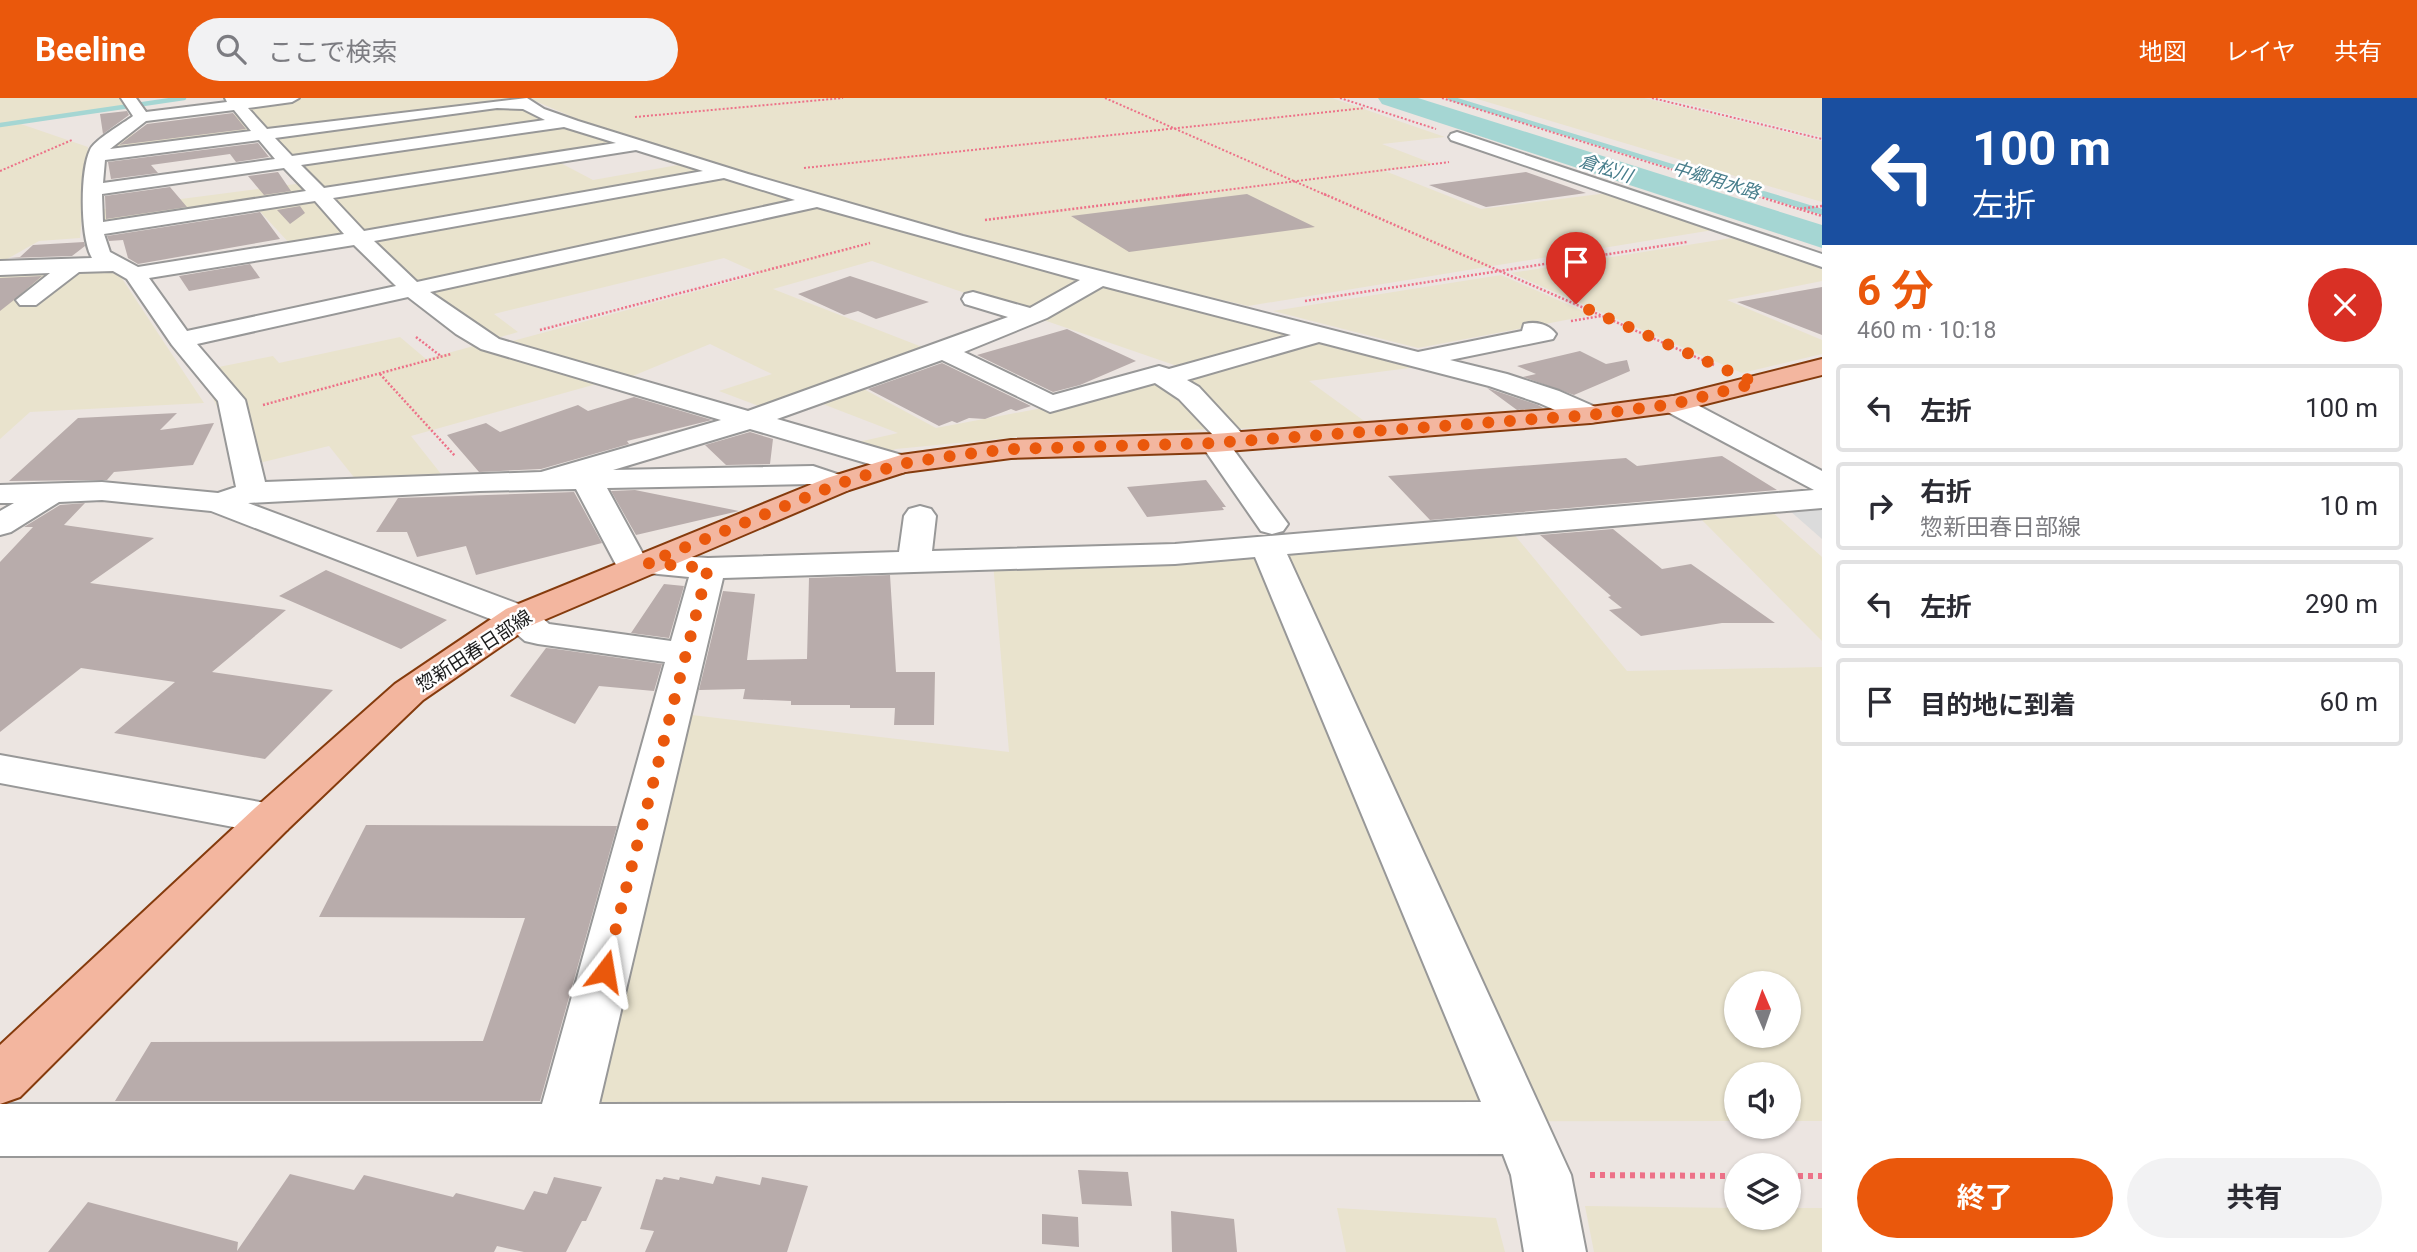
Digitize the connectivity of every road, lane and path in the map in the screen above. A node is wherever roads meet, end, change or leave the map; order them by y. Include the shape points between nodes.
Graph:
1 (292, 98) edge
2 (445, 98) edge
3 (843, 98) edge
4 (1105, 98) edge
5 (1340, 98) edge
6 (1443, 98) edge
7 (1652, 98) edge
8 (235, 102) edge
9 (521, 102) edge
10 (135, 108) edge
11 (1365, 108) junction
12 (188, 112) junction
13 (569, 122) junction
14 (1175, 129) junction
15 (264, 135) junction
16 (1457, 137) joint
17 (1822, 139) edge
18 (72, 140) dead end
19 (218, 141) junction
20 (637, 145) junction
21 (1507, 154) junction
22 (97, 156) junction
23 (289, 162) junction
24 (801, 169) dead end
25 (0, 172) edge
26 (721, 174) junction
27 (1295, 181) junction
28 (93, 190) junction
29 (320, 196) junction
30 (818, 201) junction
31 (1822, 206) edge
32 (1799, 209) junction
33 (1822, 216) edge
34 (922, 229) junction
35 (1740, 234) junction
36 (358, 238) junction
37 (113, 253) junction
38 (1822, 261) edge
39 (74, 265) junction
40 (0, 268) edge
41 (1100, 278) junction
42 (412, 290) junction
43 (973, 299) dead end
44 (28, 300) dead end
45 (240, 303) dead end
46 (1246, 314) junction
47 (1030, 316) junction
48 (253, 324) junction
49 (1533, 329) dead end
50 (1321, 334) junction
51 (416, 337) dead end
52 (181, 340) junction
53 (490, 344) junction
54 (943, 351) junction
55 (442, 357) junction
56 (1418, 359) junction
57 (1822, 367) edge
58 (380, 373) junction
59 (1165, 378) junction
60 (1756, 383) junction
61 (1674, 404) junction
62 (236, 413) junction
63 (1590, 415) junction
64 (747, 419) junction
65 (689, 439) junction
66 (1224, 442) junction
67 (901, 464) junction
68 (720, 477) junction
69 (587, 480) junction
70 (541, 481) junction
71 (479, 482) junction
72 (1822, 483) edge
73 (838, 484) junction
74 (252, 492) junction
75 (51, 493) junction
76 (0, 495) edge
77 (1822, 499) edge
78 (216, 502) junction
79 (920, 516) dead end
80 (0, 525) edge
81 (1270, 536) junction
82 (914, 562) junction
83 (641, 566) junction
84 (708, 568) junction
85 (519, 617) junction
86 (687, 654) junction
87 (0, 769) edge
88 (271, 818) junction
89 (0, 1080) edge
90 (564, 1129) junction
91 (0, 1130) edge
92 (1530, 1151) junction
93 (1724, 1174) edge
94 (1801, 1176) edge
95 (1822, 1176) edge
96 (1555, 1252) edge

1 - 8 street
2 - 9 street
3 - 13 path
4 - 14 path
5 - 11 path
6 - 32 path
7 - 17 path
8 - 12 street
8 - 15 street
9 - 13 street
9 - 15 street
10 - 12 street
10 - 22 street
11 - 14 path
11 - 16 path
12 - 19 street
13 - 20 street
13 - 23 street
14 - 24 path
14 - 27 path
15 - 19 street
15 - 23 street
16 - 21 street
18 - 25 path
19 - 22 street
20 - 26 street
20 - 29 street
21 - 27 path
21 - 35 street
22 - 28 street
23 - 28 street
23 - 29 street
26 - 30 street
26 - 36 street
27 - 34 path
27 - 60 path
28 - 37 street
29 - 36 street
29 - 37 street
30 - 34 street
30 - 42 street
31 - 32 path
32 - 33 path
34 - 41 street
34 - 53 path
35 - 38 street
35 - 46 path
36 - 37 street
36 - 42 street
37 - 39 street
37 - 52 street
39 - 40 street
39 - 44 street
41 - 46 street
41 - 47 street
42 - 48 street
42 - 53 street
43 - 47 street
45 - 48 street
46 - 50 street
47 - 54 street
48 - 52 street
49 - 56 street via 1544,334
50 - 56 street
50 - 59 street
51 - 55 path
52 - 62 street via 231,400
53 - 55 path
53 - 64 street
54 - 59 street via 1050,404 1159,374
54 - 64 street
55 - 58 path
56 - 63 street via 1498,380
57 - 60 main road, 惣新田春日部線
58 - 62 path
58 - 71 path
59 - 66 street via 1189,393
60 - 61 main road, 惣新田春日部線
61 - 63 main road, 惣新田春日部線
61 - 72 street
62 - 74 street
63 - 66 main road, 惣新田春日部線
64 - 65 street
64 - 67 street
65 - 68 street
65 - 70 street
66 - 67 main road, 惣新田春日部線 via 1011,449
66 - 81 street
67 - 73 main road, 惣新田春日部線
68 - 69 street
68 - 73 street via 813,475
69 - 70 street
69 - 83 street
70 - 71 street
71 - 74 street
73 - 83 main road, 惣新田春日部線
74 - 78 street
75 - 76 street
75 - 78 street via 102,491
75 - 80 street
77 - 81 street
78 - 85 street
79 - 82 street
81 - 82 street via 1175,554
81 - 92 street
82 - 84 street
83 - 84 street
83 - 85 main road, 惣新田春日部線
84 - 86 street
85 - 86 street via 538,633
85 - 88 main road, 惣新田春日部線 via 409,692
86 - 90 street
87 - 88 street
88 - 89 main road, 惣新田春日部線
90 - 91 street
90 - 92 street
92 - 93 path
92 - 96 street
94 - 95 path

